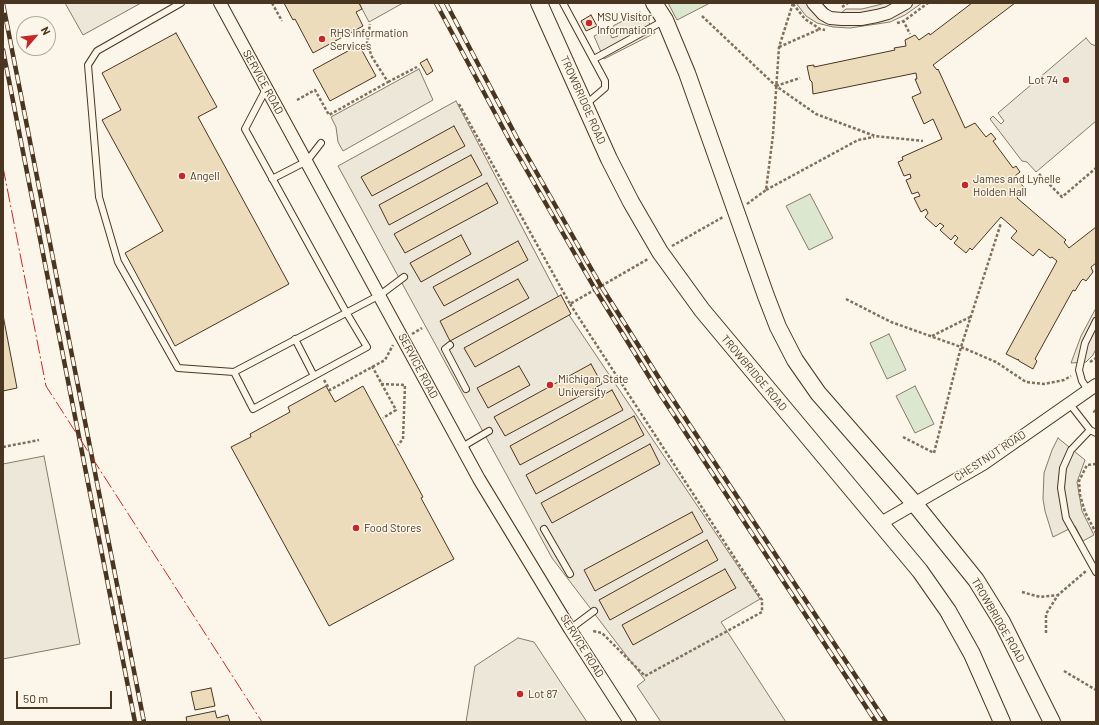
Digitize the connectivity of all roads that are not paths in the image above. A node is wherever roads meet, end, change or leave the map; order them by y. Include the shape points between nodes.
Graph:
1 (182, 3) edge
2 (220, 3) edge
3 (539, 3) edge
4 (563, 3) edge
5 (654, 3) edge
6 (813, 3) edge
7 (906, 3) edge
8 (665, 20) junction
9 (594, 59) junction
10 (266, 89) junction
11 (585, 105) junction
12 (321, 143) dead end
13 (307, 161) junction
14 (272, 179) junction
15 (404, 277) dead end
16 (380, 294) junction
17 (346, 312) junction
18 (1096, 321) edge
19 (295, 339) junction
20 (450, 345) dead end
21 (234, 372) junction
22 (314, 376) junction
23 (1092, 387) edge
24 (466, 389) dead end
25 (1069, 403) junction
26 (1090, 430) junction
27 (489, 431) dead end
28 (1096, 433) edge
29 (462, 447) junction
30 (914, 503) junction
31 (881, 523) junction
32 (544, 529) dead end
33 (1096, 572) edge
34 (570, 574) dead end
35 (594, 611) dead end
36 (570, 629) junction
37 (630, 722) edge
38 (1002, 722) edge
39 (1052, 722) edge

1 - 21 lane via 97,51 88,65 99,197 118,262 178,368
2 - 10 street, SERVICE ROAD
3 - 11 street, TROWBRIDGE ROAD
4 - 9 lane
5 - 8 street, TROWBRIDGE ROAD
6 - 7 street via 830,18 842,19 866,18 888,13
8 - 9 lane
8 - 30 street, TROWBRIDGE ROAD via 687,73 766,296 795,360 818,393
9 - 11 lane via 605,81 605,88
10 - 13 street, SERVICE ROAD
10 - 14 lane via 245,128
11 - 31 street, TROWBRIDGE ROAD via 631,202 660,252 702,310
12 - 13 lane
13 - 14 lane
13 - 16 street, SERVICE ROAD
14 - 17 lane
15 - 16 lane
16 - 17 lane
16 - 29 street, SERVICE ROAD
17 - 19 lane
17 - 22 lane via 367,347
18 - 23 lane via 1085,343 1079,370 1082,381
19 - 21 lane
19 - 22 lane
20 - 24 lane via 444,348
21 - 22 lane via 253,409
23 - 25 street, CHESTNUT ROAD
25 - 26 lane
25 - 30 street, CHESTNUT ROAD via 983,464
26 - 28 lane
26 - 33 lane via 1071,450 1063,468 1061,488 1066,518
27 - 29 lane
29 - 36 street, SERVICE ROAD
30 - 31 street, CHESTNUT ROAD
30 - 39 street, TROWBRIDGE ROAD via 952,548 1002,622
31 - 38 street, TROWBRIDGE ROAD via 948,611 972,654
32 - 34 lane
35 - 36 lane
36 - 37 street, SERVICE ROAD

